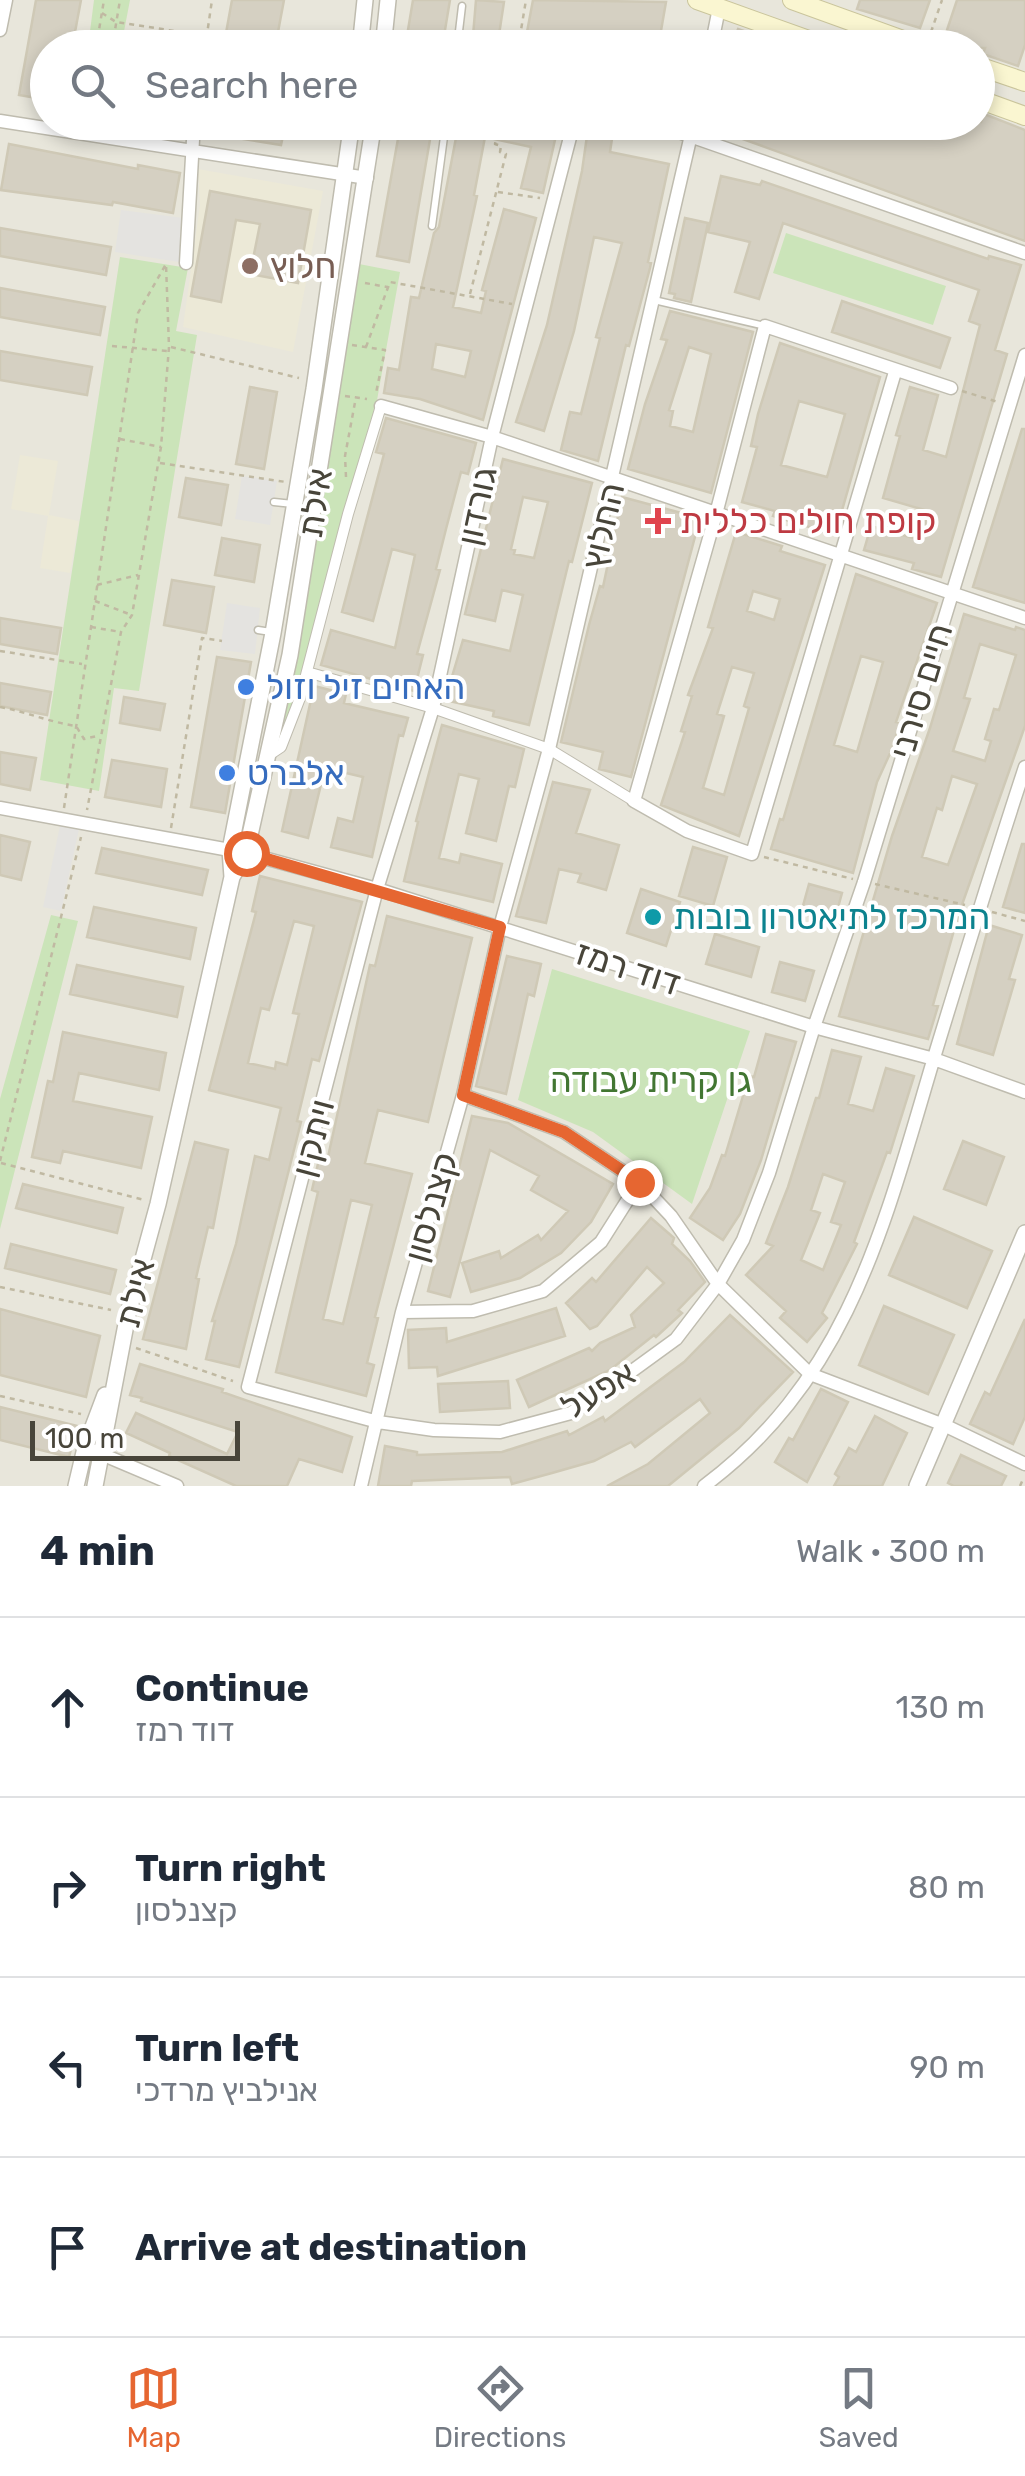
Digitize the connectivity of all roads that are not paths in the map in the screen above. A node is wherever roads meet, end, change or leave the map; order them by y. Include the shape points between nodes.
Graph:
1 (6, 0) edge
2 (365, 0) edge
3 (388, 0) edge
4 (697, 0) edge
5 (815, 4) edge
6 (462, 6) dead end
7 (720, 8) junction
8 (0, 30) edge
9 (362, 30) edge
10 (385, 30) edge
11 (459, 30) edge
12 (715, 30) edge
13 (782, 30) edge
14 (897, 30) edge
15 (995, 72) edge
16 (1025, 82) edge
17 (995, 105) edge
18 (1025, 116) edge
19 (0, 121) edge
20 (30, 126) edge
21 (120, 140) edge
22 (192, 140) edge
23 (349, 140) edge
24 (372, 140) edge
25 (444, 140) edge
26 (570, 140) edge
27 (690, 140) edge
28 (725, 140) edge
29 (190, 151) junction
30 (344, 174) junction
31 (367, 178) junction
32 (432, 226) dead end
33 (1025, 253) edge
34 (186, 263) dead end
35 (654, 300) junction
36 (764, 326) junction
37 (1025, 355) edge
38 (895, 372) junction
39 (951, 388) road end
40 (381, 406) joint
41 (492, 437) junction
42 (614, 478) junction
43 (274, 502) dead end
44 (294, 504) junction
45 (716, 514) junction
46 (841, 554) junction
47 (951, 593) junction
48 (1025, 618) edge
49 (307, 672) junction
50 (433, 708) junction
51 (549, 749) junction
52 (265, 758) junction
53 (1025, 766) edge
54 (634, 801) junction
55 (0, 808) edge
56 (238, 852) junction
57 (378, 889) junction
58 (500, 927) junction
59 (814, 1026) junction
60 (934, 1058) junction
61 (1025, 1092) edge
62 (463, 1095) junction
63 (639, 1182) junction
64 (1025, 1234) edge
65 (718, 1284) junction
66 (402, 1312) junction
67 (121, 1351) junction
68 (810, 1374) junction
69 (248, 1387) joint
70 (378, 1422) junction
71 (944, 1425) junction
72 (85, 1448) junction
73 (102, 1452) junction
74 (1025, 1464) edge
75 (76, 1486) edge
76 (94, 1486) edge
77 (178, 1486) edge
78 (361, 1486) edge
79 (704, 1486) edge
80 (917, 1486) edge

1 - 8 street
2 - 9 street
3 - 10 street
4 - 7 main road
5 - 14 main road
6 - 11 lane
7 - 12 street
7 - 13 main road
15 - 16 main road
17 - 18 main road
19 - 20 street
21 - 29 street
22 - 29 street
23 - 30 street, אילת
24 - 31 street, אילת
25 - 32 lane
26 - 41 street, גורדון
27 - 35 street, החלוץ
28 - 33 street
29 - 30 street
29 - 34 street
30 - 31 street
30 - 44 street, אילת
31 - 52 street, אילת via 290,654
35 - 36 lane
35 - 42 street, החלוץ
36 - 38 street
36 - 45 street
37 - 47 street, חיים סירני
38 - 39 street
38 - 46 street
40 - 41 street
40 - 49 street
41 - 42 street
41 - 50 street, גורדון
42 - 45 street
42 - 51 street, החלוץ
43 - 44 lane
44 - 56 street, אילת via 265,631
45 - 46 street
45 - 54 street
46 - 47 street
46 - 54 street via 752,854 687,831
47 - 48 street
47 - 59 street, חיים סירני
49 - 50 street
49 - 52 street via 281,748
50 - 51 street
50 - 57 street, גורדון
51 - 54 street
51 - 58 street, החלוץ
52 - 56 street, אילת
53 - 60 street
55 - 56 street, דוד רמז
56 - 57 street, דוד רמז
56 - 67 street, אילת
57 - 58 street, דוד רמז
57 - 69 street, ויתקין
58 - 59 street, דוד רמז
58 - 62 street, קצנלסון
59 - 60 street, דוד רמז
59 - 65 street, אפעל via 769,1173
60 - 61 street, דוד רמז
60 - 68 street via 863,1281
62 - 63 street via 564,1132
62 - 66 street, קצנלסון
63 - 65 street
63 - 66 street via 600,1242 543,1291 473,1311
64 - 71 street
65 - 68 street
65 - 70 street, אפעל via 676,1339 571,1413 500,1432
66 - 70 street, קצנלסון
67 - 72 street, אילת
67 - 73 street, אילת
68 - 71 street
68 - 79 street via 776,1424
69 - 70 street, אפעל
70 - 78 street, קצנלסון
71 - 74 street
71 - 80 street
72 - 73 street
72 - 75 street, אילת
73 - 76 street, אילת
73 - 77 street

